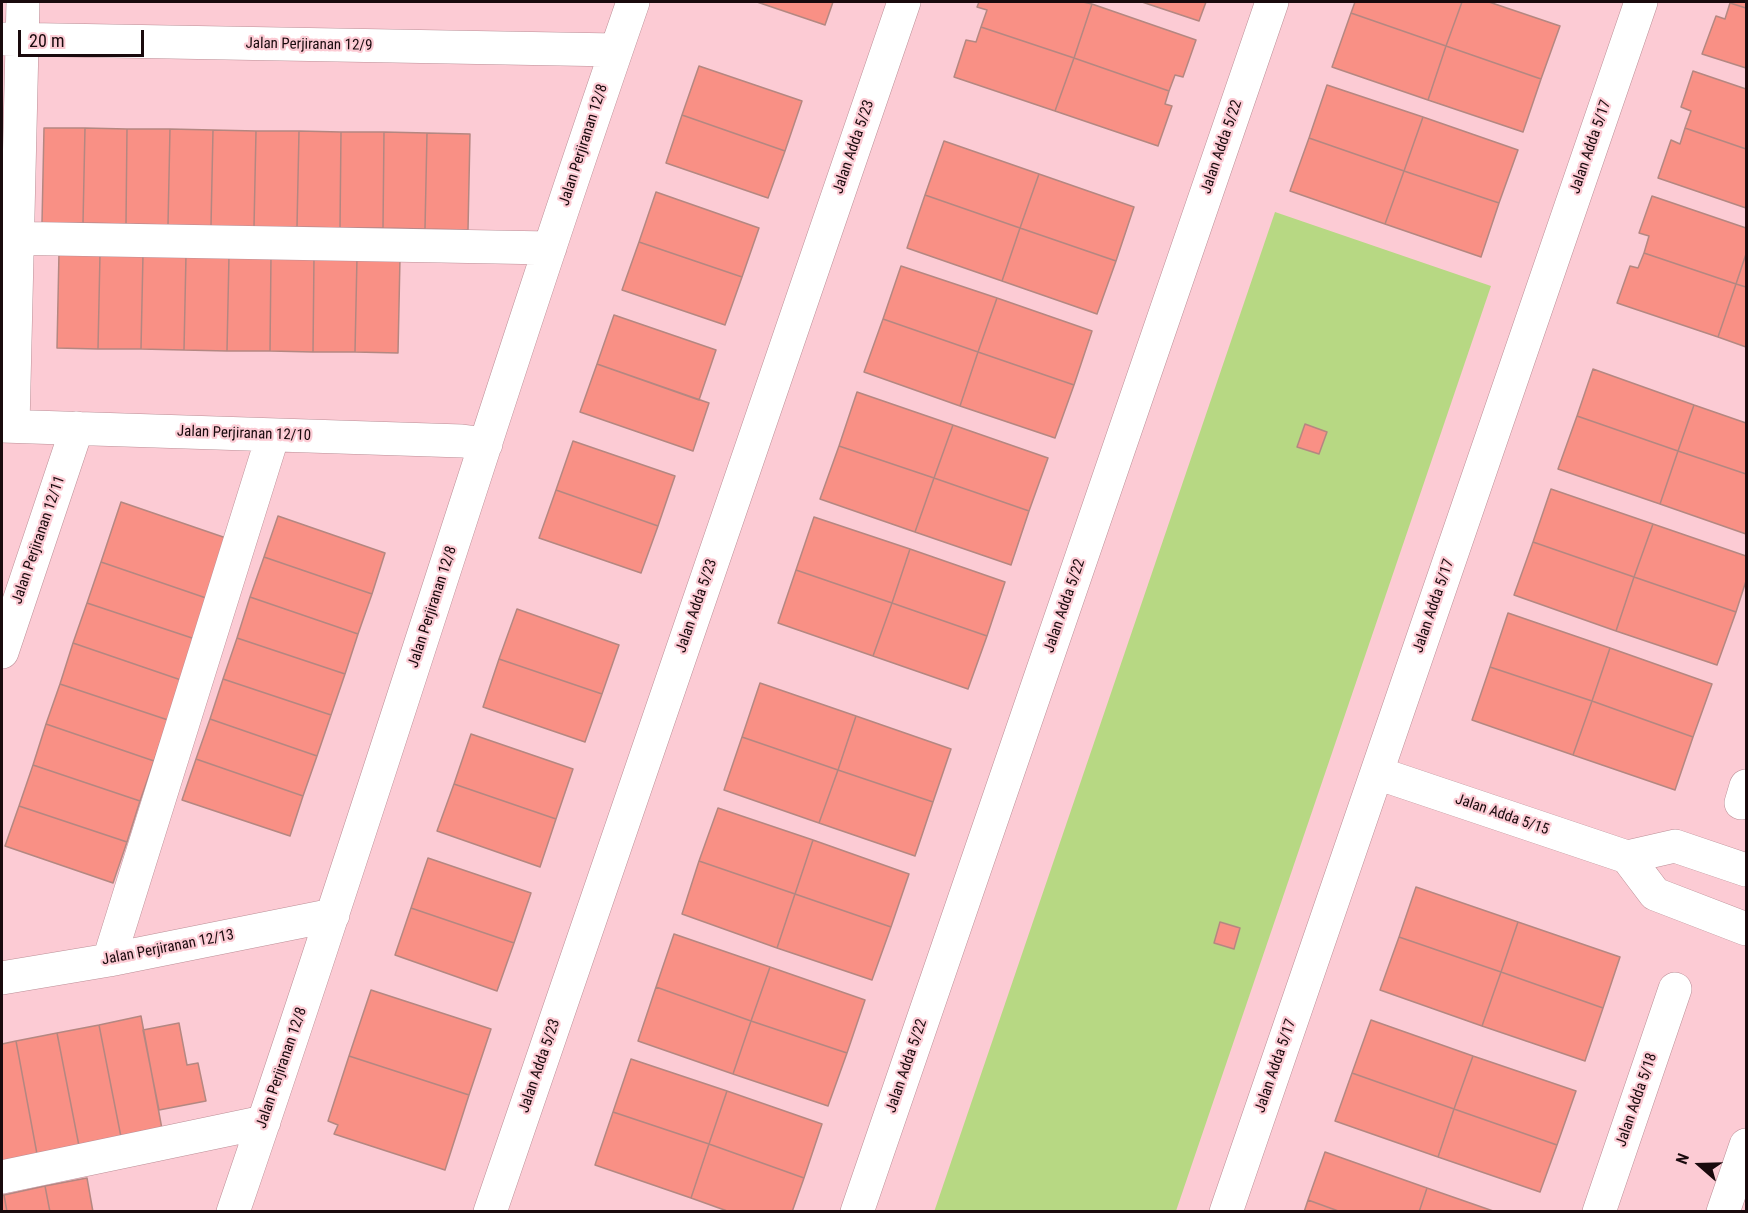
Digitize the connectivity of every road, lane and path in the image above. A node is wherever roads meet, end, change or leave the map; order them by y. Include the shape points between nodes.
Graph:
1 (22, 2) edge
2 (633, 2) edge
3 (904, 2) edge
4 (1272, 2) edge
5 (1641, 2) edge
6 (12, 39) edge
7 (616, 50) junction
8 (10, 238) edge
9 (550, 248) junction
10 (7, 426) edge
11 (77, 428) junction
12 (273, 435) junction
13 (486, 444) junction
14 (2, 652) edge
15 (1377, 773) junction
16 (1627, 857) junction
17 (1746, 870) edge
18 (333, 915) junction
19 (1746, 929) edge
20 (109, 960) junction
21 (2, 978) edge
22 (1675, 989) dead end
23 (264, 1122) junction
24 (1746, 1144) edge
25 (2, 1177) edge
26 (233, 1212) edge
27 (490, 1212) edge
28 (857, 1212) edge
29 (1226, 1212) edge
30 (1599, 1212) edge
31 (1723, 1212) edge

1 - 6 street
2 - 7 street, Jalan Perjiranan 12/8
3 - 27 street, Jalan Adda 5/23
4 - 28 street, Jalan Adda 5/22
5 - 15 street, Jalan Adda 5/17
6 - 7 street, Jalan Perjiranan 12/9
6 - 8 street
7 - 9 street, Jalan Perjiranan 12/8
8 - 9 street
8 - 10 street
9 - 13 street, Jalan Perjiranan 12/8
10 - 11 street, Jalan Perjiranan 12/10
11 - 12 street, Jalan Perjiranan 12/10
11 - 14 street, Jalan Perjiranan 12/11
12 - 13 street, Jalan Perjiranan 12/10
12 - 20 street
13 - 18 street, Jalan Perjiranan 12/8
15 - 16 street, Jalan Adda 5/15
15 - 29 street, Jalan Adda 5/17
16 - 17 street via 1675,846
16 - 19 street via 1656,894
18 - 20 street, Jalan Perjiranan 12/13
18 - 23 street, Jalan Perjiranan 12/8
20 - 21 street, Jalan Perjiranan 12/13
22 - 30 street, Jalan Adda 5/18
23 - 25 street
23 - 26 street, Jalan Perjiranan 12/8
24 - 31 street

